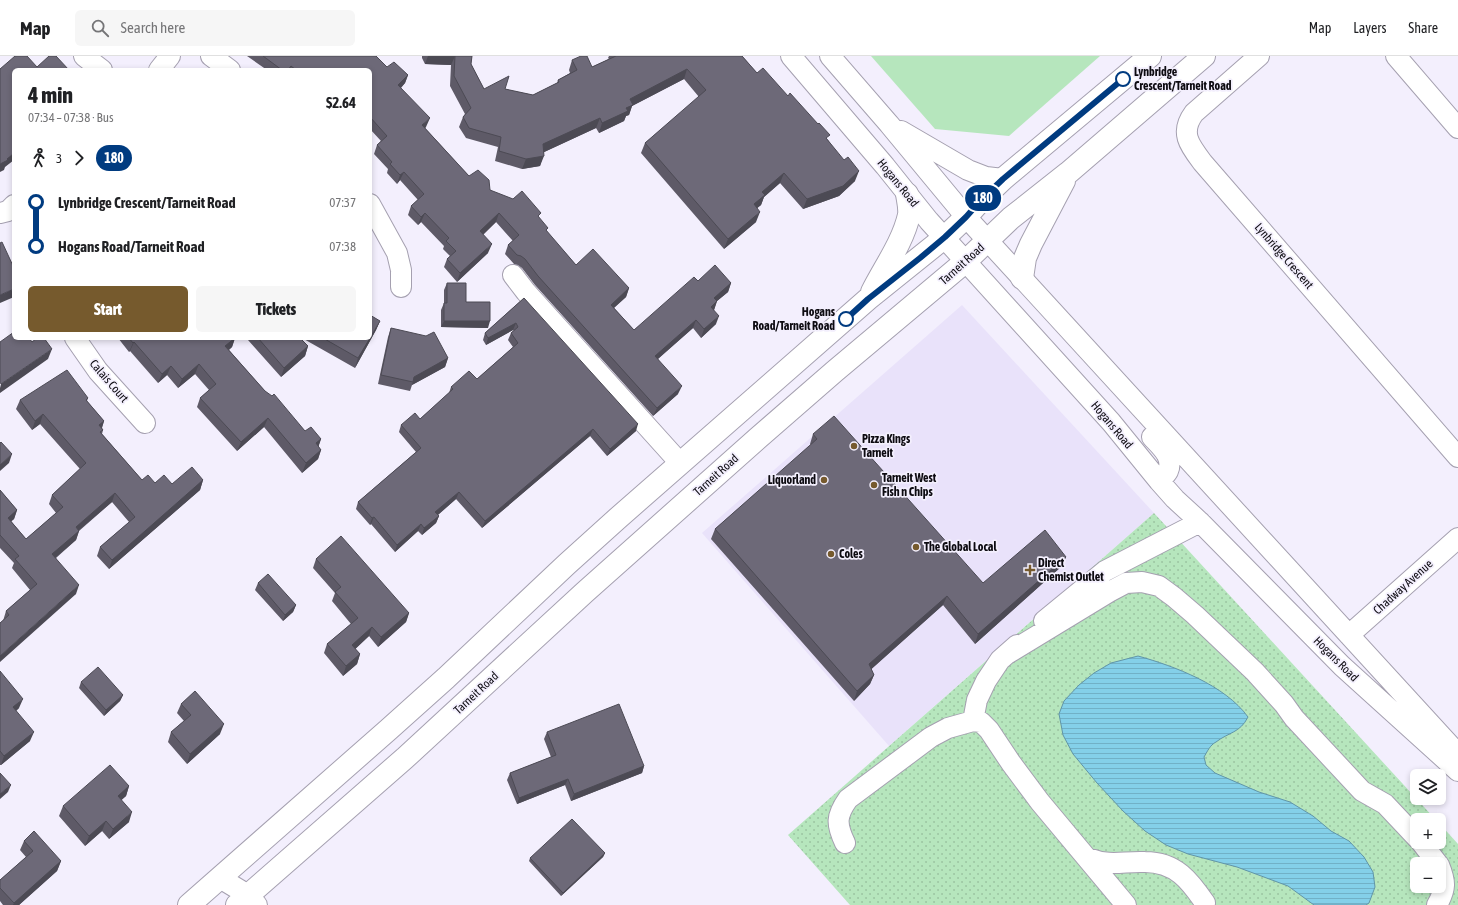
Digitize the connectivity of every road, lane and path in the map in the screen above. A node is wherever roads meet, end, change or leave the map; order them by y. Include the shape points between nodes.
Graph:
1 (84, 56) edge
2 (170, 56) edge
3 (212, 56) edge
4 (791, 56) edge
5 (830, 56) edge
6 (1150, 56) edge
7 (1204, 56) edge
8 (1259, 56) edge
9 (1396, 56) edge
10 (99, 68) edge
11 (161, 68) edge
12 (227, 68) edge
13 (889, 124) junction
14 (1458, 128) edge
15 (1068, 173) junction
16 (1003, 179) junction
17 (907, 194) junction
18 (372, 212) edge
19 (966, 217) junction
20 (945, 237) junction
21 (988, 241) junction
22 (966, 261) junction
23 (513, 275) dead end
24 (1022, 278) junction
25 (401, 287) dead end
26 (868, 299) junction
27 (76, 340) edge
28 (1088, 350) junction
29 (145, 423) dead end
30 (1458, 457) edge
31 (680, 464) junction
32 (1159, 482) junction
33 (1200, 522) junction
34 (1458, 538) edge
35 (1305, 627) junction
36 (1349, 635) junction
37 (1007, 654) junction
38 (974, 720) junction
39 (1458, 754) edge
40 (1458, 771) edge
41 (1410, 831) edge
42 (845, 843) dead end
43 (1426, 849) edge
44 (1433, 857) edge
45 (1088, 858) junction
46 (220, 878) junction
47 (1443, 893) edge
48 (244, 902) edge
49 (1205, 903) dead end
50 (189, 905) edge
51 (1126, 905) edge
52 (1437, 905) edge

1 - 10 street
2 - 11 street
3 - 12 street
4 - 17 street, Hogans Road
5 - 13 street, Hogans Road
6 - 16 main road
7 - 15 main road, Tarneit Road
8 - 30 street, Lynbridge Crescent via 1194,113 1187,126 1186,136 1190,147
9 - 14 street
13 - 16 street via 968,170 986,177
13 - 19 street, Hogans Road
15 - 21 main road, Tarneit Road via 1011,218
15 - 24 main road via 1031,244 1025,258
16 - 19 main road
17 - 20 street, Hogans Road
17 - 26 main road via 909,215 902,236
18 - 25 street via 398,253
19 - 20 main road
19 - 21 street, Hogans Road
20 - 22 street, Hogans Road
20 - 26 main road
21 - 22 main road, Tarneit Road
21 - 24 street, Hogans Road
22 - 32 street, Hogans Road via 1110,422
22 - 48 main road, Tarneit Road via 758,438
23 - 31 street
24 - 28 street, Hogans Road
26 - 31 main road
27 - 29 street, Calais Court via 98,371
28 - 32 street via 1113,394 1167,454 1168,472
28 - 36 street, Hogans Road
31 - 46 main road via 567,564 388,730
32 - 33 street, Hogans Road
33 - 35 street, Hogans Road
33 - 37 street via 1105,571 1059,607
34 - 36 street, Chadway Avenue
35 - 36 street
35 - 40 street, Hogans Road via 1342,666
36 - 39 street, Hogans Road
37 - 38 street via 986,681 977,700
37 - 41 street via 1126,583 1142,582 1159,586 1195,615 1255,672 1362,791 1385,804
38 - 42 street via 948,728 931,737 848,799 838,820
38 - 45 street via 981,722 989,730 1040,802
43 - 44 street
45 - 49 street via 1101,863 1156,862 1169,866 1188,880
45 - 51 street
46 - 48 street
46 - 50 main road
47 - 52 street

